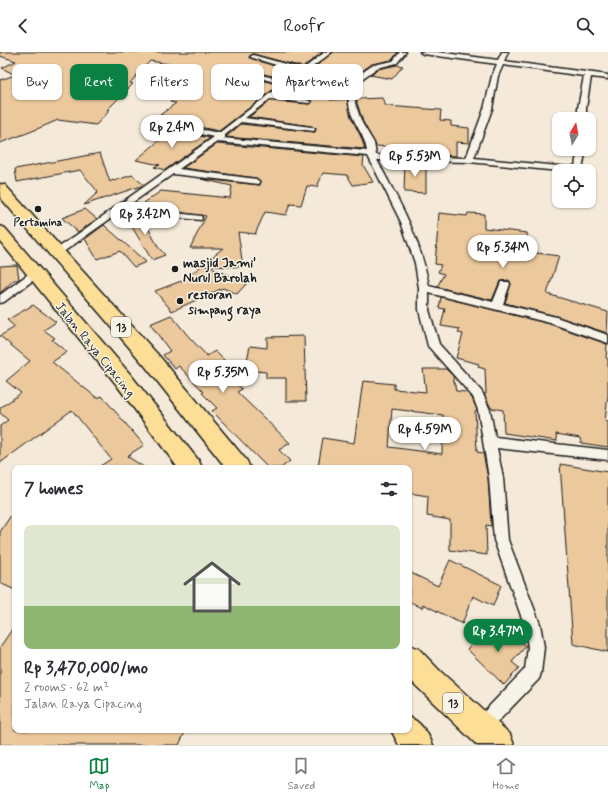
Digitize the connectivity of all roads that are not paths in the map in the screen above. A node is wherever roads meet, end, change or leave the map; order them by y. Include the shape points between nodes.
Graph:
1 (329, 52) edge
2 (403, 52) edge
3 (423, 52) edge
4 (505, 52) edge
5 (253, 57) dead end
6 (502, 62) junction
7 (276, 64) edge
8 (313, 64) edge
9 (363, 74) edge
10 (588, 74) junction
11 (608, 77) edge
12 (272, 95) edge
13 (269, 97) junction
14 (351, 100) edge
15 (307, 102) dead end
16 (582, 112) edge
17 (240, 120) junction
18 (166, 124) dead end
19 (311, 129) dead end
20 (218, 138) junction
21 (371, 155) junction
22 (581, 156) edge
23 (469, 160) junction
24 (172, 171) junction
25 (256, 182) dead end
26 (0, 188) edge
27 (125, 203) junction
28 (198, 218) dead end
29 (0, 230) edge
30 (56, 253) junction
31 (35, 274) junction
32 (505, 284) dead end
33 (424, 288) junction
34 (0, 300) edge
35 (497, 306) junction
36 (608, 338) edge
37 (490, 442) junction
38 (608, 455) edge
39 (189, 465) edge
40 (237, 465) edge
41 (412, 662) edge
42 (408, 733) edge
43 (490, 737) edge
44 (418, 745) edge

1 - 8 street
2 - 9 street via 395,62 375,66
3 - 6 street
4 - 6 street
5 - 7 street
6 - 10 street
6 - 23 street via 495,76 488,109
10 - 11 street
10 - 16 street
12 - 13 street
13 - 15 street
13 - 17 street
14 - 21 street via 355,117 370,143
17 - 19 street
17 - 20 street
18 - 20 street
20 - 21 street
20 - 24 street
21 - 23 street
21 - 33 street via 406,222 420,263
22 - 23 street via 580,167 570,170
24 - 25 street
24 - 27 street
26 - 30 highway, 13
27 - 28 street via 149,212
27 - 30 street
29 - 31 highway, Jalan Raya Cipacing / 13
30 - 40 highway, 13 via 153,362
31 - 34 street
31 - 39 highway, Jalan Raya Cipacing / 13 via 123,379
32 - 35 street
33 - 35 street
33 - 37 street via 424,310 434,346 478,395 487,421
35 - 36 street via 564,323
37 - 38 street
37 - 43 street via 502,540 532,624 536,647 533,672
41 - 43 highway, 13
42 - 44 highway

